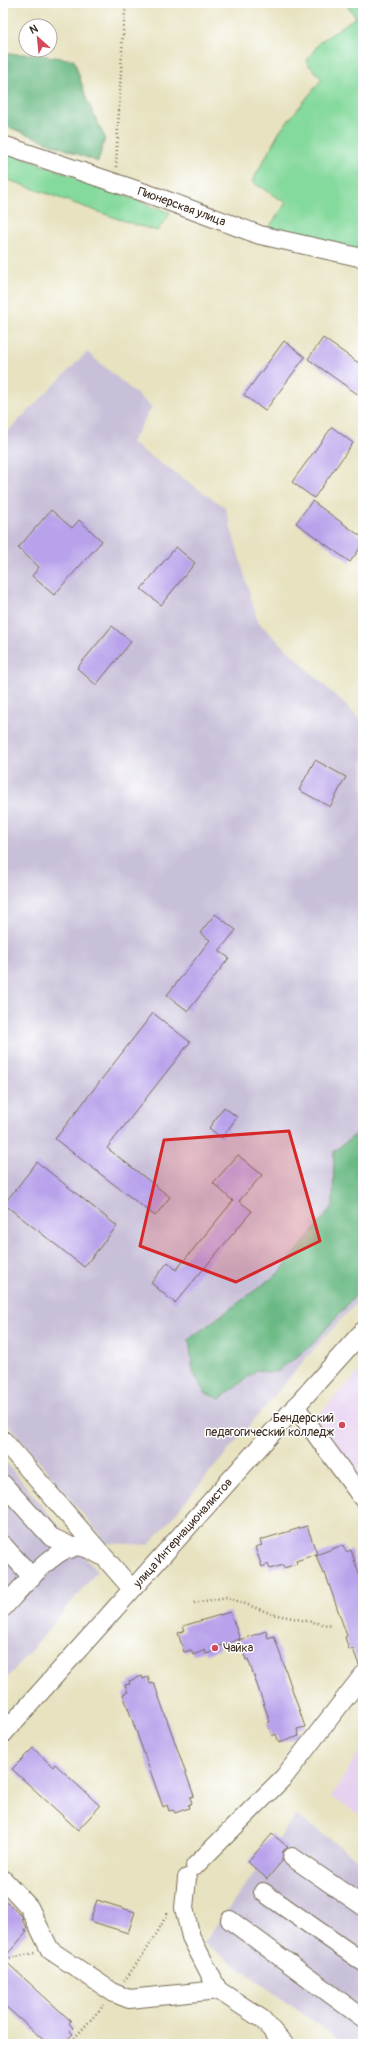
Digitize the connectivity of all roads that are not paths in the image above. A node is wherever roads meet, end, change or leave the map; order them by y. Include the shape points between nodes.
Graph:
1 (3, 145) edge
2 (363, 258) edge
3 (363, 1331) edge
4 (295, 1406) junction
5 (3, 1440) edge
6 (3, 1484) edge
7 (363, 1499) edge
8 (3, 1545) edge
9 (70, 1549) junction
10 (106, 1558) junction
11 (32, 1577) junction
12 (132, 1589) junction
13 (3, 1608) edge
14 (363, 1675) edge
15 (3, 1734) edge
16 (292, 1858) dead end
17 (3, 1879) edge
18 (263, 1892) dead end
19 (363, 1906) edge
20 (230, 1920) dead end
21 (363, 1962) edge
22 (218, 1990) junction
23 (363, 2018) edge
24 (284, 2044) edge

1 - 2 street, Пионерская улица via 158,197 260,235
3 - 4 street, улица Интернационалистов
4 - 7 street
4 - 12 street, улица Интернационалистов
5 - 10 street
6 - 9 street via 51,1537 68,1545
8 - 11 street
9 - 10 street via 82,1546
9 - 11 street via 62,1551 46,1562
10 - 12 street
11 - 13 street
12 - 15 street, улица Интернационалистов
14 - 22 street via 284,1778 191,1872 184,1908 191,1937
16 - 19 street
17 - 22 street via 29,1907 50,1950 114,1993 129,1999
18 - 21 street
20 - 23 street
22 - 24 street via 262,2019

